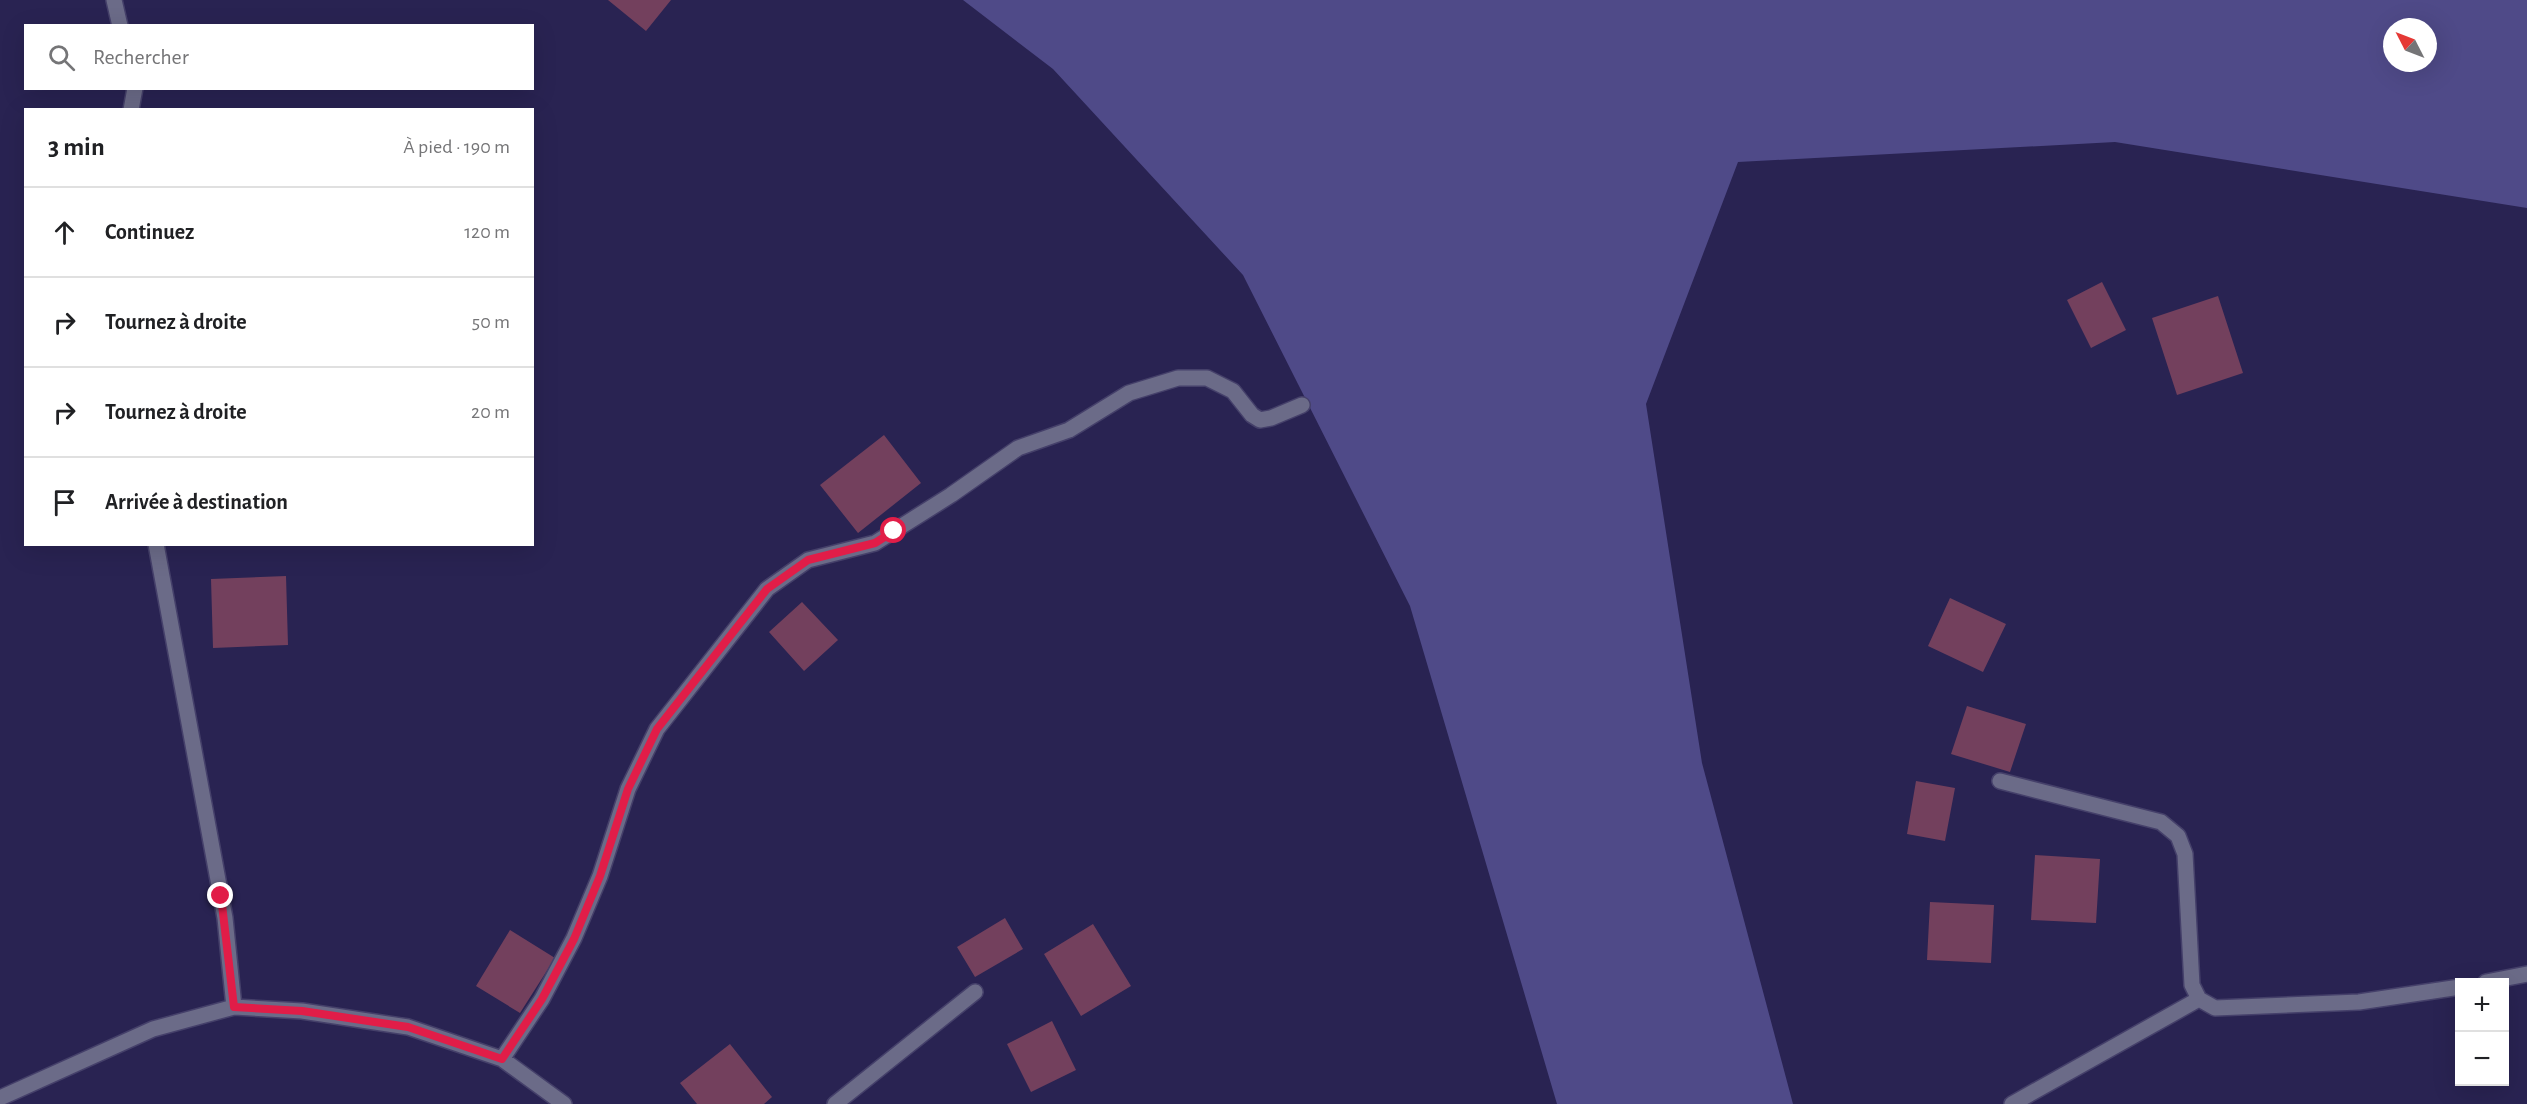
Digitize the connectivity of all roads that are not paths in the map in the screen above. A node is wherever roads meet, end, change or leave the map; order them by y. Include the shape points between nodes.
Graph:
1 (114, 0) edge
2 (120, 24) edge
3 (135, 90) edge
4 (130, 108) edge
5 (1302, 405) dead end
6 (156, 546) edge
7 (2000, 780) dead end
8 (2527, 974) edge
9 (2506, 978) edge
10 (2455, 988) edge
11 (975, 992) dead end
12 (2199, 999) junction
13 (234, 1007) junction
14 (502, 1059) junction
15 (0, 1098) edge
16 (564, 1104) edge
17 (835, 1104) edge
18 (2012, 1104) edge

1 - 2 street
3 - 4 street
5 - 14 street via 1260,420 1233,392 1207,378 1178,378 1129,393 1069,430 1018,448 875,543 808,560 767,589 657,729 628,789 600,876 574,939 542,999
6 - 13 street via 225,918
7 - 12 street via 2161,822 2178,836 2185,854 2192,985
8 - 9 street
10 - 12 street via 2348,1002 2215,1008
11 - 17 street
12 - 18 street
13 - 14 street via 302,1011 408,1027
13 - 15 street via 153,1029
14 - 16 street

